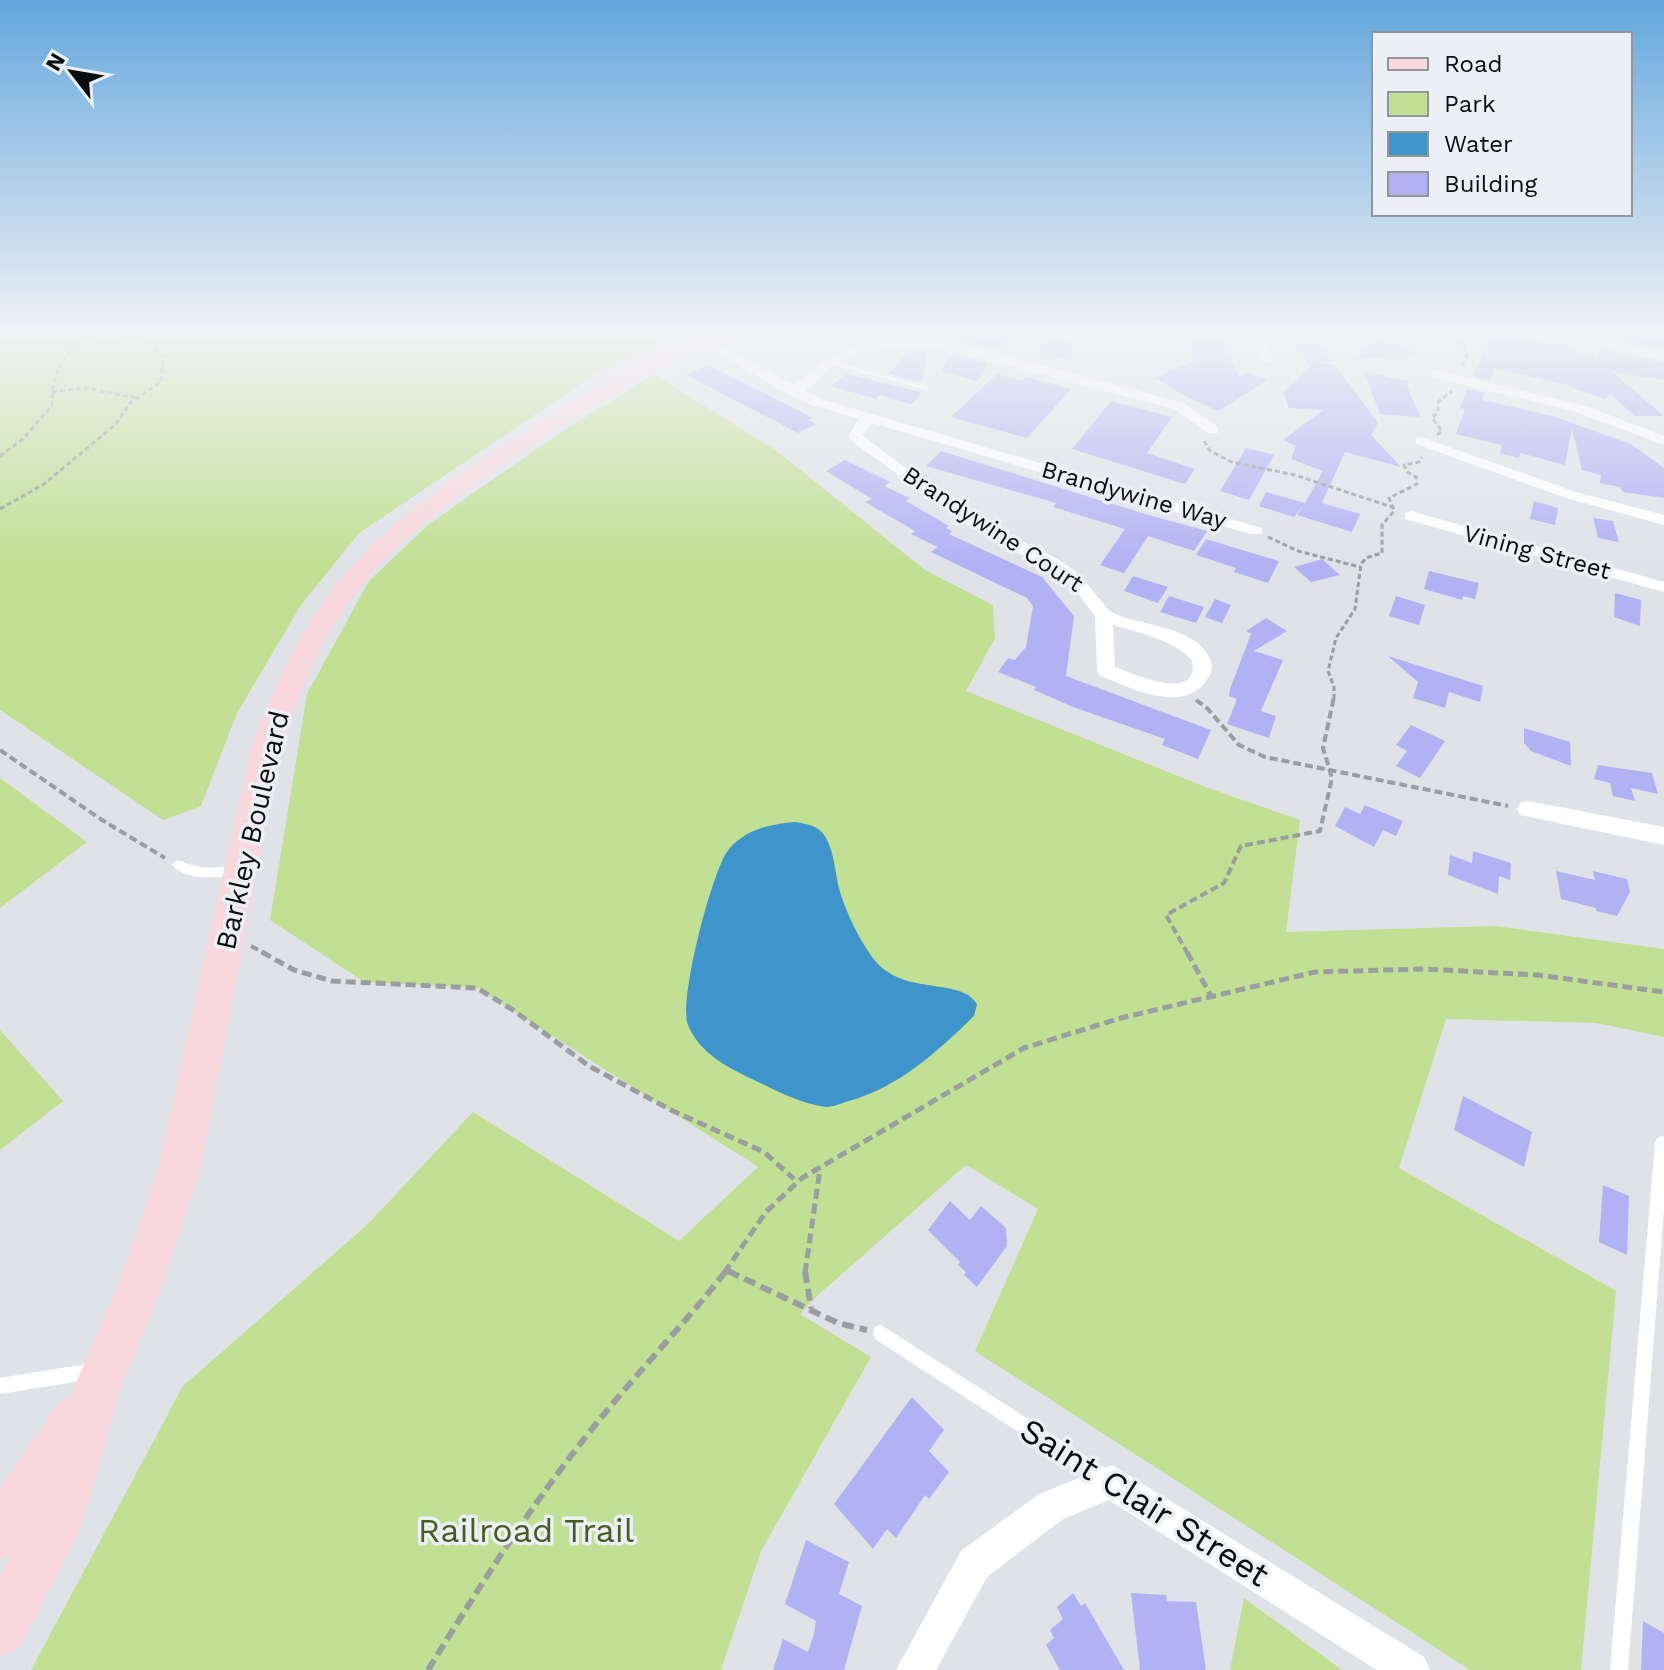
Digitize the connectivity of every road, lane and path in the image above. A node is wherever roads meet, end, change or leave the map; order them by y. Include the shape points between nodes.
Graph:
1 (49, 409) edge
2 (127, 409) edge
3 (574, 409) edge
4 (846, 409) edge
5 (1183, 409) edge
6 (1439, 409) edge
7 (1584, 409) edge
8 (870, 417) junction
9 (1213, 430) joint
10 (1421, 441) junction
11 (1664, 441) edge
12 (0, 456) edge
13 (1393, 507) junction
14 (0, 509) edge
15 (1411, 516) joint
16 (1664, 520) edge
17 (1256, 531) joint
18 (1360, 567) junction
19 (1664, 587) edge
20 (1104, 616) junction
21 (1181, 690) junction
22 (0, 750) edge
23 (1329, 771) junction
24 (1528, 809) joint
25 (1664, 836) edge
26 (178, 865) joint
27 (241, 870) junction
28 (228, 933) junction
29 (1664, 992) edge
30 (1212, 997) junction
31 (1662, 1143) edge
32 (820, 1169) junction
33 (794, 1179) junction
34 (726, 1270) junction
35 (811, 1310) junction
36 (881, 1333) joint
37 (100, 1381) junction
38 (0, 1386) edge
39 (1112, 1482) junction
40 (0, 1533) edge
41 (0, 1629) edge
42 (428, 1670) edge
43 (915, 1670) edge
44 (1411, 1670) edge
45 (1619, 1670) edge

1 - 12 path
2 - 14 path via 44,484
3 - 27 main road, Barkley Boulevard via 465,479 397,532 350,581 311,637 280,702
4 - 8 street, Brandywine Way
5 - 9 street
6 - 10 path via 1432,418 1441,432
7 - 11 street
8 - 17 street, Brandywine Way
8 - 20 street, Brandywine Court via 858,428 858,439 990,532 1066,570
9 - 13 path via 1203,442 1221,458
10 - 13 path via 1410,448 1421,460 1404,467 1417,484 1391,496
10 - 16 street via 1571,495
13 - 15 path
13 - 18 path via 1382,525 1381,555 1366,558
15 - 19 street, Vining Street
17 - 18 path via 1290,548
18 - 23 path via 1355,609 1336,638 1328,671 1334,692 1323,748
20 - 21 street, Brandywine Court via 1106,670 1156,688
20 - 21 street, Brandywine Court via 1197,653 1203,668 1198,680
21 - 23 path via 1207,708 1239,745 1265,757
22 - 26 path
23 - 24 path
23 - 30 path via 1332,778 1320,831 1241,846 1224,883 1166,915
24 - 25 street
26 - 27 lane via 197,873
27 - 28 main road, Barkley Boulevard
28 - 33 path via 294,970 332,981 477,988 589,1066 764,1152
28 - 37 main road, Barkley Boulevard via 179,1169 142,1281
29 - 30 path via 1538,975 1423,969 1315,972
30 - 32 path via 1024,1048
31 - 45 lane
32 - 33 path
32 - 35 path via 806,1248 804,1292
33 - 34 path
34 - 35 path
34 - 42 path via 610,1405 515,1533
35 - 36 path
36 - 39 lane, Saint Clair Street
37 - 38 lane
37 - 40 main road, Barkley Boulevard
37 - 41 main road, Barkley Boulevard via 55,1527
39 - 43 street via 1051,1506 974,1564
39 - 44 street, Saint Clair Street

